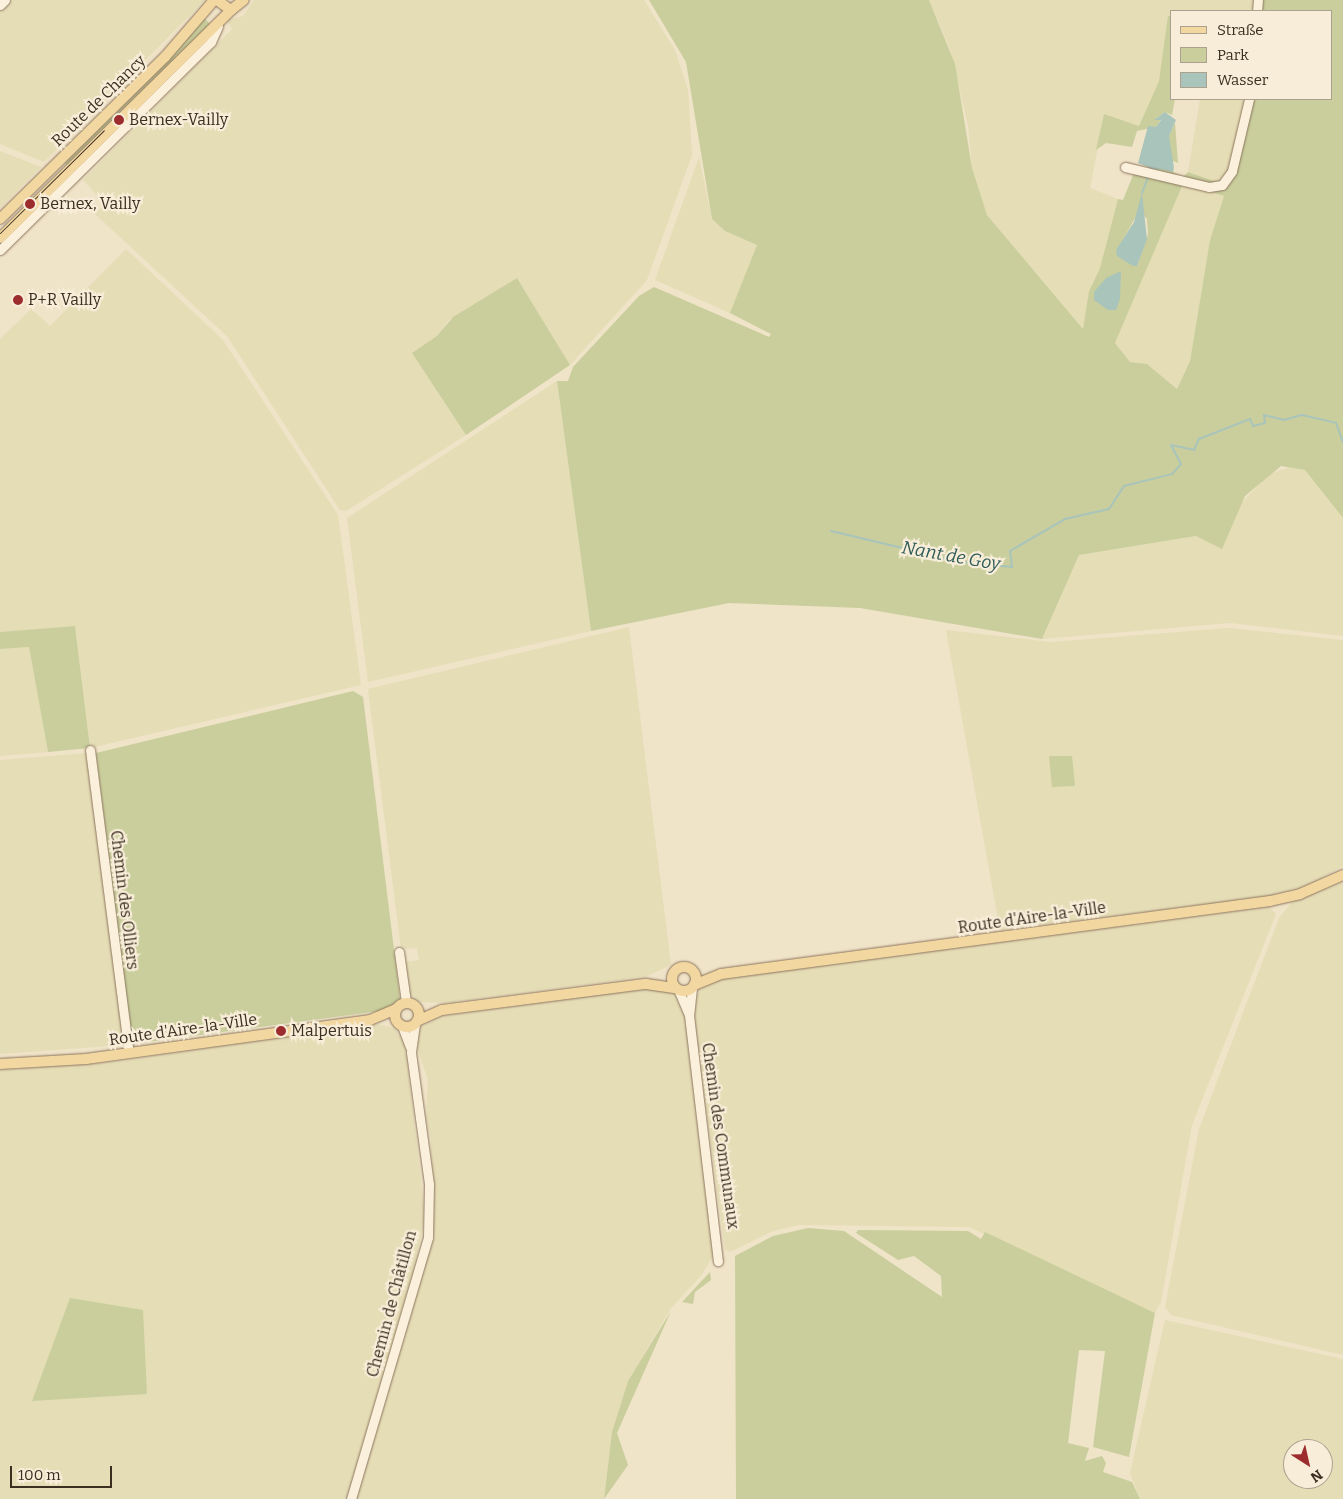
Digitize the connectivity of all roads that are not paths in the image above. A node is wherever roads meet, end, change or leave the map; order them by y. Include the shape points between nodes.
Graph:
1 (5, 0) edge
2 (215, 0) edge
3 (244, 0) edge
4 (0, 5) edge
5 (232, 10) junction
6 (218, 26) dead end
7 (1249, 100) edge
8 (1125, 167) dead end
9 (0, 219) edge
10 (0, 238) edge
11 (0, 250) edge
12 (90, 750) dead end
13 (1343, 875) edge
14 (399, 952) dead end
15 (691, 969) junction
16 (674, 971) junction
17 (721, 974) junction
18 (646, 984) junction
19 (693, 986) junction
20 (677, 988) junction
21 (410, 1004) junction
22 (396, 1009) junction
23 (442, 1010) junction
24 (689, 1015) junction
25 (370, 1020) junction
26 (416, 1022) junction
27 (400, 1025) junction
28 (412, 1052) junction
29 (129, 1053) junction
30 (0, 1064) edge
31 (718, 1260) dead end
32 (351, 1499) edge

1 - 4 street
2 - 5 main road
2 - 9 main road, Route de Chancy via 165,57
3 - 5 main road, Route de Chancy
5 - 10 main road, Route de Chancy
6 - 11 street via 211,42
7 - 8 street via 1226,183 1209,187 1146,169
12 - 29 street, Chemin des Olliers
13 - 17 main road, Route d'Aire-la-Ville via 1300,894 1270,902
14 - 21 street
15 - 16 main road, Route d'Aire-la-Ville
15 - 17 main road, Route d'Aire-la-Ville
15 - 19 main road
16 - 18 main road
16 - 20 main road
17 - 19 main road, Route d'Aire-la-Ville
18 - 20 main road
18 - 23 main road
19 - 20 main road, Route d'Aire-la-Ville
19 - 24 street, Chemin des Communaux
20 - 24 street, Chemin des Communaux
21 - 22 main road, Route d'Aire-la-Ville
21 - 23 main road
21 - 26 main road
22 - 25 main road, Route d'Aire-la-Ville
22 - 27 main road
23 - 26 main road
24 - 31 street, Chemin des Communaux
25 - 27 main road, Route d'Aire-la-Ville
25 - 29 main road, Route d'Aire-la-Ville
26 - 27 main road, Route d'Aire-la-Ville
26 - 28 street, Chemin de Châtillon
27 - 28 street, Chemin de Châtillon
28 - 32 street, Chemin de Châtillon via 429,1184 428,1237
29 - 30 main road, Route d'Aire-la-Ville

